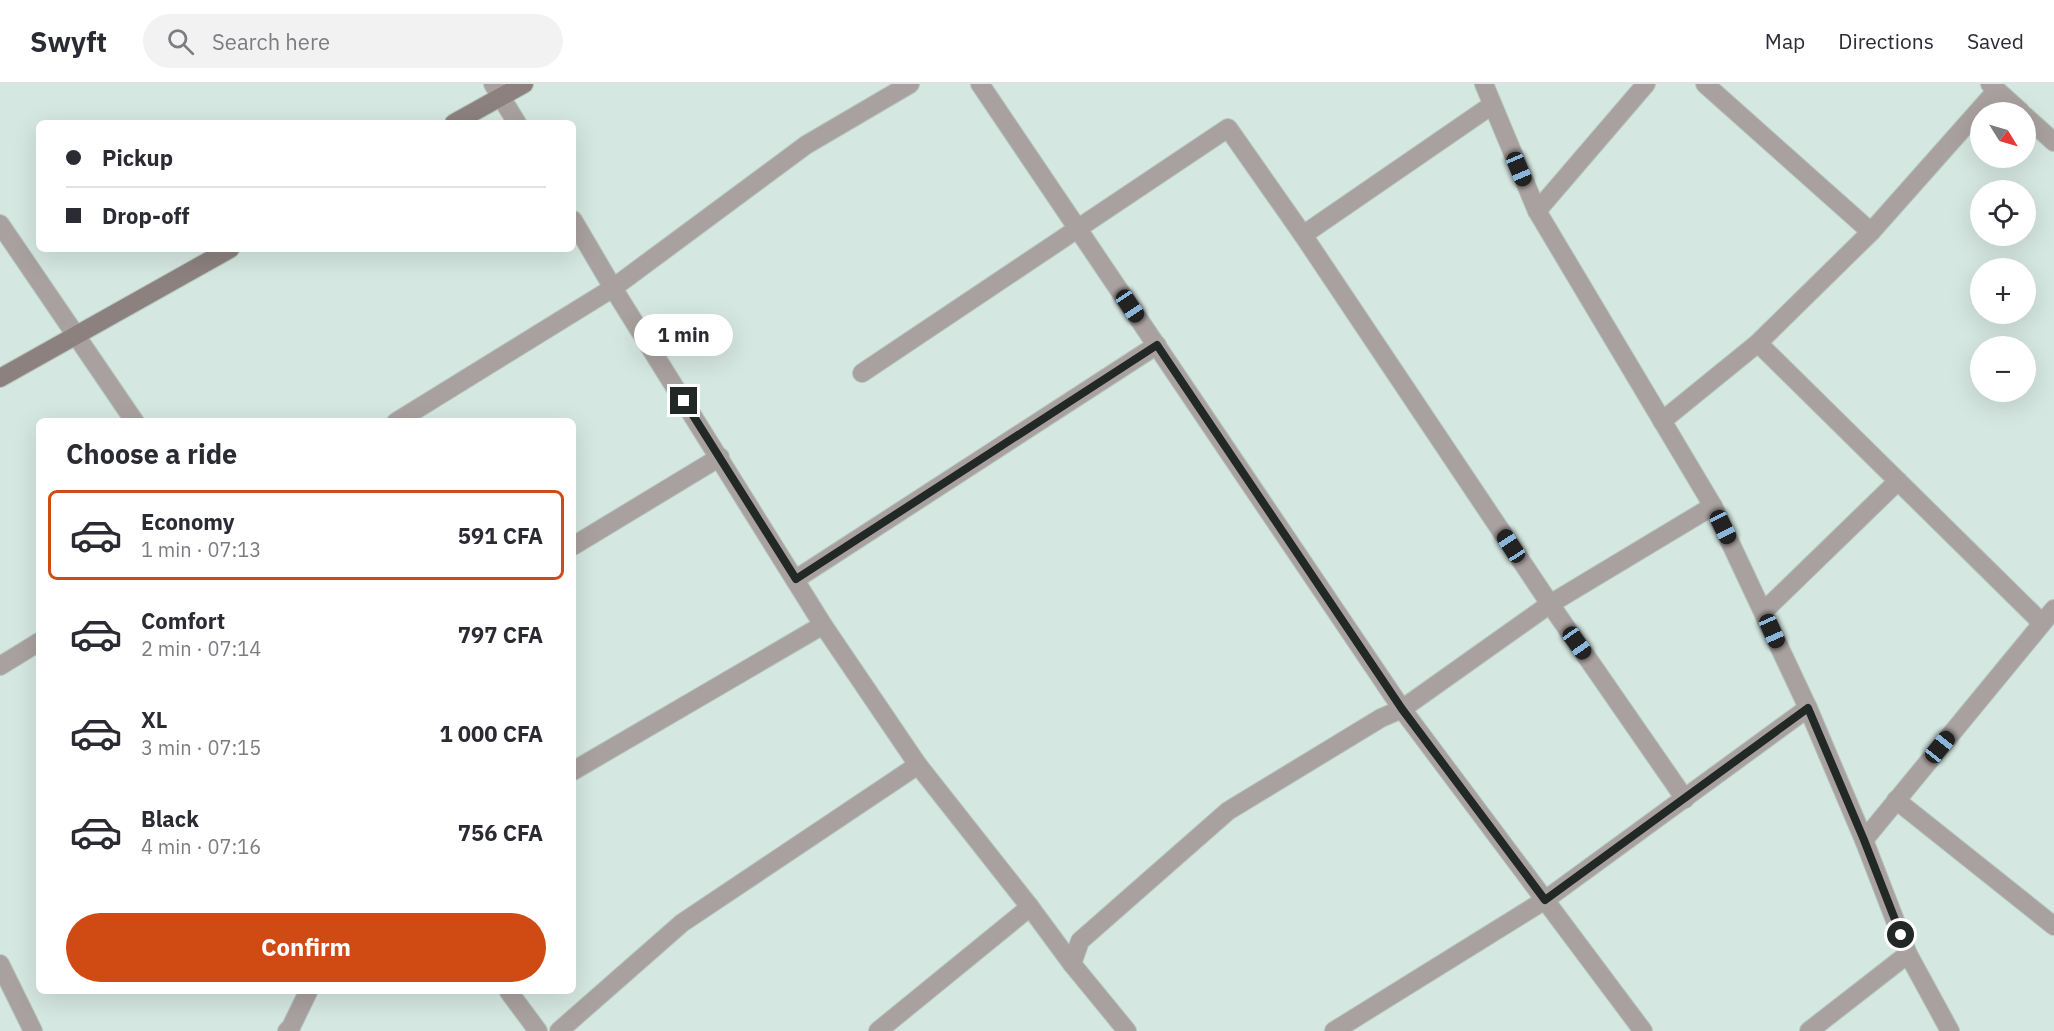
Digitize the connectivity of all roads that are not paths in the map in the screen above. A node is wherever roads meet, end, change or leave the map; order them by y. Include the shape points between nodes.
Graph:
1 (524, 84) edge
2 (910, 84) edge
3 (980, 84) edge
4 (1484, 84) edge
5 (1646, 84) edge
6 (1705, 84) edge
7 (1993, 87) edge
8 (497, 90) edge
9 (2010, 102) edge
10 (1492, 105) junction
11 (458, 120) edge
12 (515, 120) edge
13 (2036, 126) edge
14 (2054, 142) edge
15 (1537, 211) junction
16 (0, 224) edge
17 (576, 225) edge
18 (1078, 229) junction
19 (1871, 232) junction
20 (1303, 235) junction
21 (225, 252) edge
22 (613, 288) junction
23 (77, 335) junction
24 (1758, 343) junction
25 (1157, 345) junction
26 (862, 373) dead end
27 (0, 378) edge
28 (132, 418) edge
29 (402, 418) edge
30 (1662, 421) junction
31 (720, 457) junction
32 (1898, 482) junction
33 (1713, 506) junction
34 (576, 544) edge
35 (796, 579) junction
36 (1550, 604) junction
37 (1764, 611) junction
38 (2048, 616) edge
39 (824, 625) junction
40 (36, 644) edge
41 (0, 666) edge
42 (1808, 708) junction
43 (1402, 709) junction
44 (918, 765) junction
45 (576, 769) edge
46 (1685, 798) junction
47 (1896, 801) junction
48 (1864, 840) junction
49 (1545, 900) junction
50 (1030, 907) junction
51 (2054, 926) edge
52 (1908, 954) junction
53 (0, 964) edge
54 (1072, 964) junction
55 (307, 994) edge
56 (510, 994) edge
57 (33, 1031) edge
58 (287, 1031) edge
59 (538, 1031) edge
60 (559, 1031) edge
61 (878, 1031) edge
62 (1127, 1031) edge
63 (1334, 1031) edge
64 (1643, 1031) edge
65 (1809, 1031) edge
66 (1950, 1031) edge

1 - 8 street
2 - 22 street via 806,144
3 - 18 street
4 - 10 street
5 - 15 street
6 - 19 street
7 - 9 street
7 - 19 street
8 - 11 street
8 - 12 street
10 - 15 street
10 - 20 street
13 - 14 street
15 - 30 street
16 - 23 street
17 - 22 street
18 - 20 street via 1228,128
18 - 25 street
18 - 26 street
19 - 24 street
20 - 36 street
21 - 23 street
22 - 29 street
22 - 31 street
23 - 27 street
23 - 28 street
24 - 30 street
24 - 32 street
25 - 35 street
25 - 43 street
30 - 33 street
31 - 34 street
31 - 35 street
32 - 37 street
32 - 38 street
33 - 36 street
33 - 37 street
35 - 39 street
36 - 43 street
36 - 46 street
37 - 42 street
38 - 47 street
39 - 44 street
39 - 45 street
40 - 41 street
42 - 46 street
42 - 48 street
43 - 49 street
43 - 54 street via 1228,810 1080,941
44 - 50 street
44 - 60 street via 682,922
46 - 49 street
47 - 48 street
47 - 51 street
48 - 52 street
49 - 63 street
49 - 64 street
50 - 54 street
50 - 61 street
52 - 65 street
52 - 66 street
53 - 57 street
54 - 62 street
55 - 58 street
56 - 59 street

